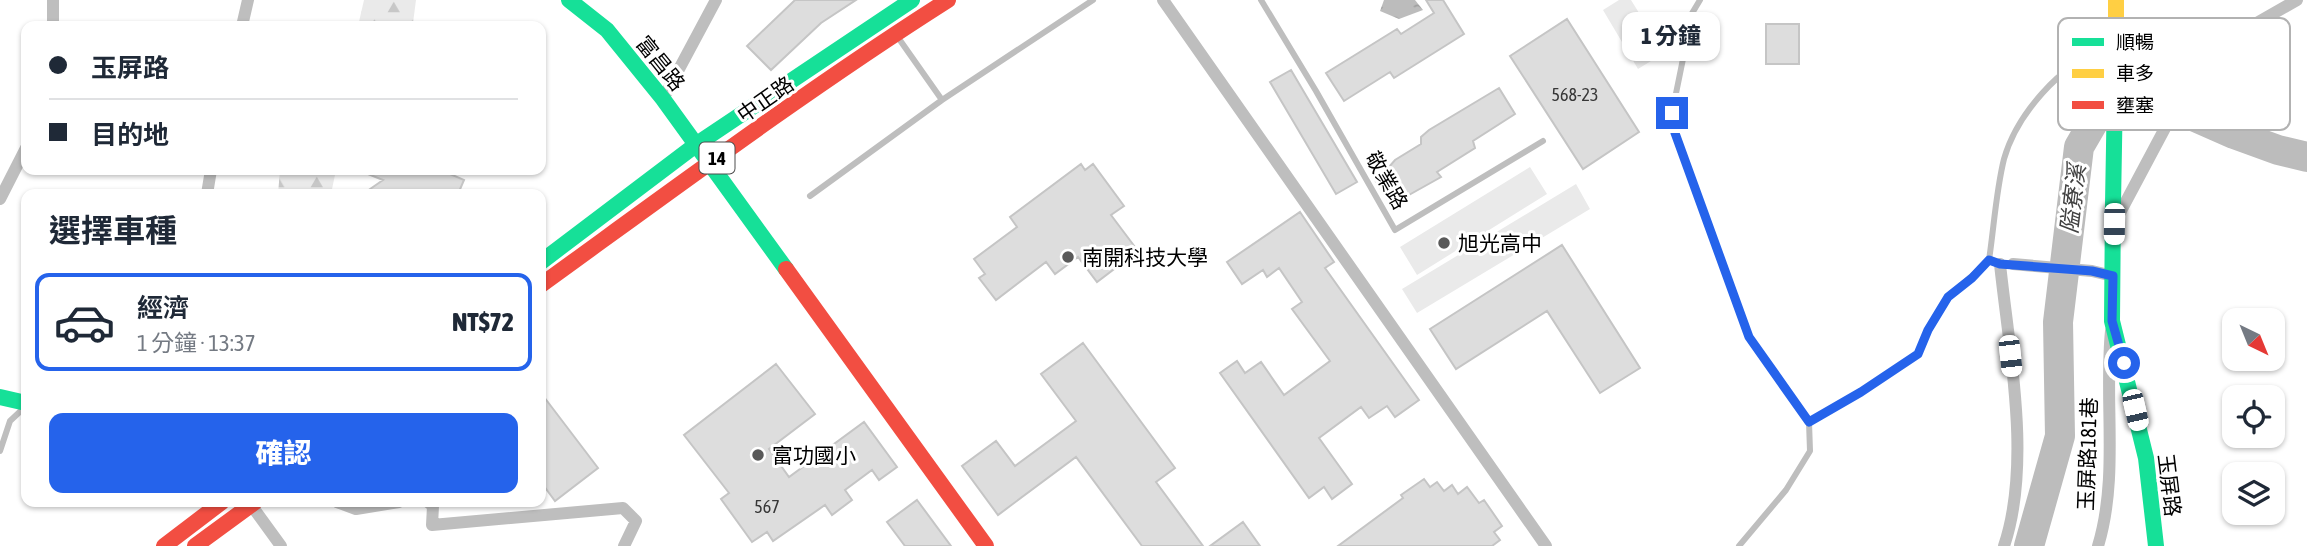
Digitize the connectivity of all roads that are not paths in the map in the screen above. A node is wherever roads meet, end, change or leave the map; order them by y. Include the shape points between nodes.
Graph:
1 (53, 0) edge
2 (248, 0) edge
3 (569, 0) edge
4 (716, 0) edge
5 (912, 0) edge
6 (948, 0) edge
7 (1093, 0) edge
8 (1163, 0) edge
9 (1261, 0) edge
10 (1700, 0) edge
11 (2116, 0) edge
12 (2297, 0) edge
13 (884, 17) junction
14 (2116, 18) edge
15 (2266, 18) edge
16 (53, 21) edge
17 (243, 21) edge
18 (896, 33) junction
19 (2058, 78) edge
20 (663, 99) junction
21 (942, 100) junction
22 (2114, 130) edge
23 (2165, 130) edge
24 (1543, 141) dead end
25 (697, 144) junction
26 (21, 157) edge
27 (710, 163) junction
28 (1, 195) edge
29 (810, 196) dead end
30 (2114, 224) junction
31 (546, 258) edge
32 (2001, 262) junction
33 (2113, 276) junction
34 (546, 281) edge
35 (2112, 321) junction
36 (0, 397) edge
37 (21, 403) edge
38 (21, 410) edge
39 (1809, 422) junction
40 (0, 451) edge
41 (215, 507) edge
42 (246, 507) edge
43 (254, 507) edge
44 (351, 507) edge
45 (368, 507) edge
46 (433, 507) edge
47 (202, 543) edge
48 (164, 546) edge
49 (281, 546) edge
50 (624, 546) edge
51 (986, 546) edge
52 (1546, 546) edge
53 (1739, 546) edge
54 (2004, 546) edge
55 (2098, 546) edge
56 (2156, 546) edge

1 - 16 street
2 - 17 street
3 - 20 street, 富昌路 via 607,30
4 - 20 street
5 - 13 street, 中正路 / 14
6 - 18 street, 中正路 / 14
7 - 21 lane
8 - 52 street
9 - 24 lane, 敬業路 via 1395,230
10 - 39 lane via 1685,25 1672,113 1675,133 1749,337
11 - 14 street, 玉屏路, bridge
12 - 15 street
13 - 18 lane
13 - 25 street, 中正路 / 14
18 - 21 lane
18 - 27 street, 中正路 / 14
19 - 32 lane via 2018,127 2005,158
20 - 25 street, 富昌路
21 - 29 lane
22 - 30 street, 玉屏路, bridge
23 - 30 street, 玉屏路
25 - 27 street, 富昌路
25 - 31 street, 中正路 / 14
26 - 28 street
27 - 34 street, 中正路 / 14
27 - 51 street, 富昌路
30 - 33 street, 玉屏路
32 - 33 street
32 - 39 lane via 1948,297 1918,354
32 - 54 street via 2017,445 2017,486
33 - 35 street, 玉屏路
35 - 55 street, 玉屏路181巷 via 2108,488
35 - 56 street, 玉屏路 via 2146,458
36 - 37 street
38 - 40 lane via 10,421
39 - 53 lane via 1810,451 1786,490
41 - 48 street
42 - 47 street
43 - 49 street
44 - 45 street
46 - 50 street via 432,526 623,508 636,521

